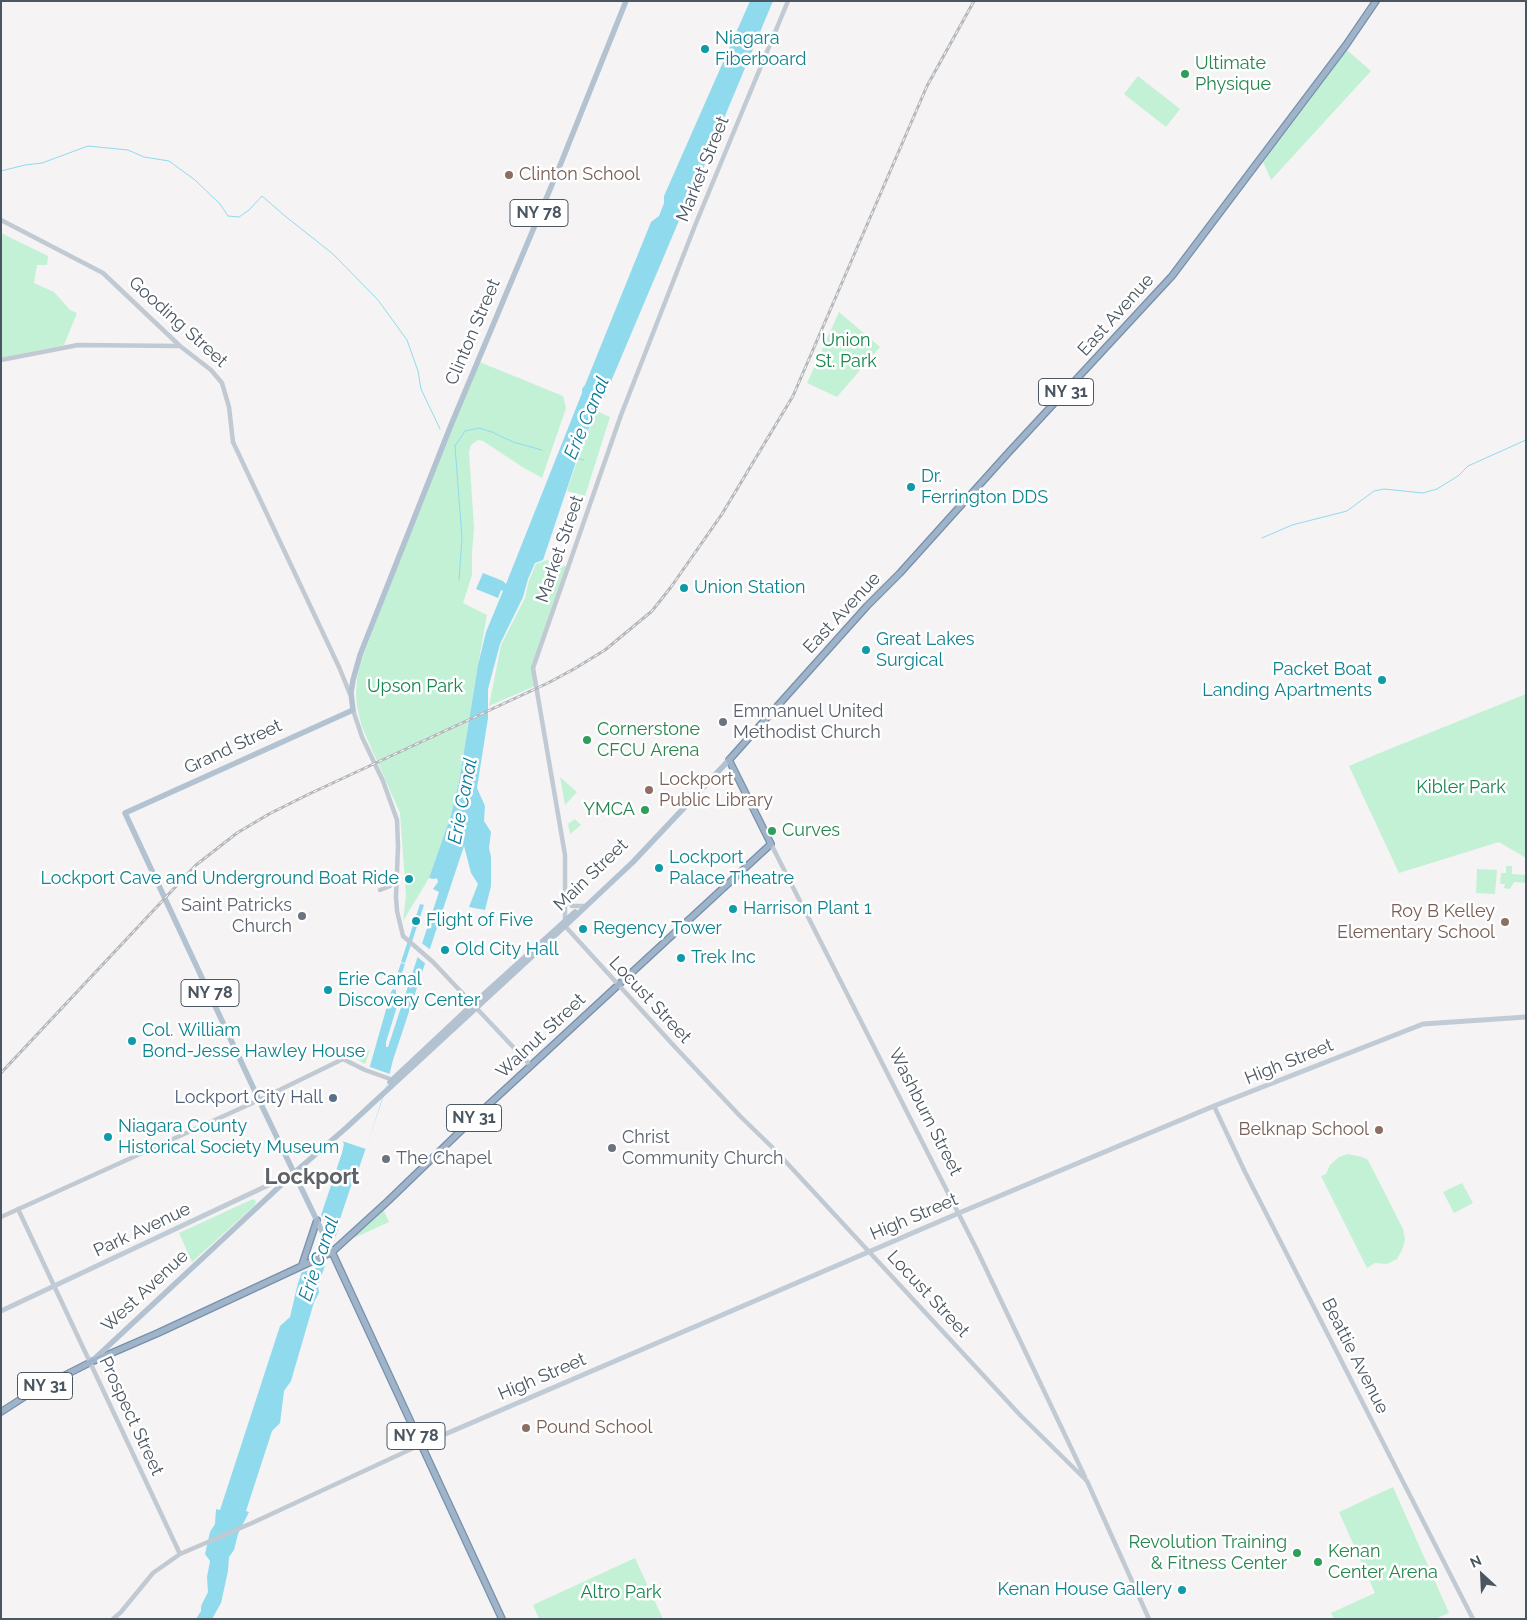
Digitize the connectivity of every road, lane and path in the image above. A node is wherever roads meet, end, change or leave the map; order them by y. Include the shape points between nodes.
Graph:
1 (626, 1) edge
2 (788, 1) edge
3 (1376, 1) edge
4 (1, 220) edge
5 (180, 346) junction
6 (1, 360) edge
7 (339, 667) junction
8 (353, 676) junction
9 (352, 700) junction
10 (353, 710) junction
11 (729, 760) junction
12 (772, 844) junction
13 (395, 881) junction
14 (380, 890) dead end
15 (565, 897) junction
16 (583, 906) junction
17 (565, 924) junction
18 (618, 986) junction
19 (474, 1006) junction
20 (1526, 1018) edge
21 (530, 1066) junction
22 (393, 1080) junction
23 (259, 1100) junction
24 (1214, 1106) junction
25 (324, 1146) junction
26 (294, 1172) junction
27 (18, 1209) junction
28 (958, 1213) junction
29 (1, 1217) edge
30 (316, 1217) junction
31 (869, 1251) junction
32 (331, 1252) junction
33 (299, 1267) junction
34 (54, 1286) junction
35 (1, 1311) edge
36 (91, 1362) junction
37 (1, 1412) edge
38 (420, 1445) junction
39 (1087, 1481) junction
40 (180, 1554) junction
41 (113, 1619) edge
42 (502, 1619) edge
43 (1149, 1619) edge
44 (1473, 1619) edge

1 - 8 main road, Clinton Street / NY 78 via 451,425
2 - 15 street, Market Street via 628,395 534,668 565,855
3 - 11 highway, East Avenue / NY 31 via 1172,276
4 - 5 street, Gooding Street via 103,273
5 - 6 street via 78,345
5 - 7 street, Gooding Street via 222,383 233,442
7 - 8 street via 348,678
7 - 9 street, Gooding Street
8 - 9 main road, Gooding Street / NY 78
9 - 10 main road, Gooding Street / NY 78
10 - 13 street, Gooding Street via 397,820
10 - 23 main road, Grand Street / NY 78 via 125,813
11 - 12 highway, Washburn Street
11 - 16 main road, Main Street via 633,862
12 - 18 highway, Walnut Street / NY 31
12 - 28 street, Washburn Street
13 - 14 street
13 - 19 street, Gooding Street via 403,936 433,962
15 - 16 street via 572,906
15 - 17 street, Market Street
16 - 17 main road, Main Street
17 - 18 street, Locust Street
17 - 19 main road, Main Street
18 - 21 highway, Walnut Street / NY 31
18 - 31 street, Locust Street
19 - 21 street
19 - 22 main road, Main Street
20 - 24 main road, High Street via 1424,1024
21 - 32 highway, Walnut Street / NY 31
22 - 23 street via 343,1059
22 - 25 main road, Main Street
22 - 25 main road, Main Street via 385,1092
23 - 26 main road, NY 78
23 - 27 street
24 - 28 main road, High Street
24 - 44 street, Beattie Avenue
25 - 26 main road, Main Street
26 - 30 main road, NY 78
26 - 34 main road, Park Avenue
26 - 36 main road, West Avenue
27 - 29 street
27 - 34 street, Prospect Street
28 - 31 main road, High Street
28 - 39 street, Washburn Street
30 - 32 main road, NY 78
30 - 33 highway
31 - 38 main road, High Street
31 - 39 street, Locust Street via 1021,1416
32 - 33 highway, NY 31
32 - 38 highway, NY 78
33 - 36 highway, NY 31
34 - 35 main road, Park Avenue
34 - 36 street, Prospect Street
36 - 37 highway, West Avenue / NY 31
36 - 40 street, Prospect Street
38 - 40 street
38 - 42 highway, NY 78
39 - 43 street, Locust Street
40 - 41 street via 153,1572

